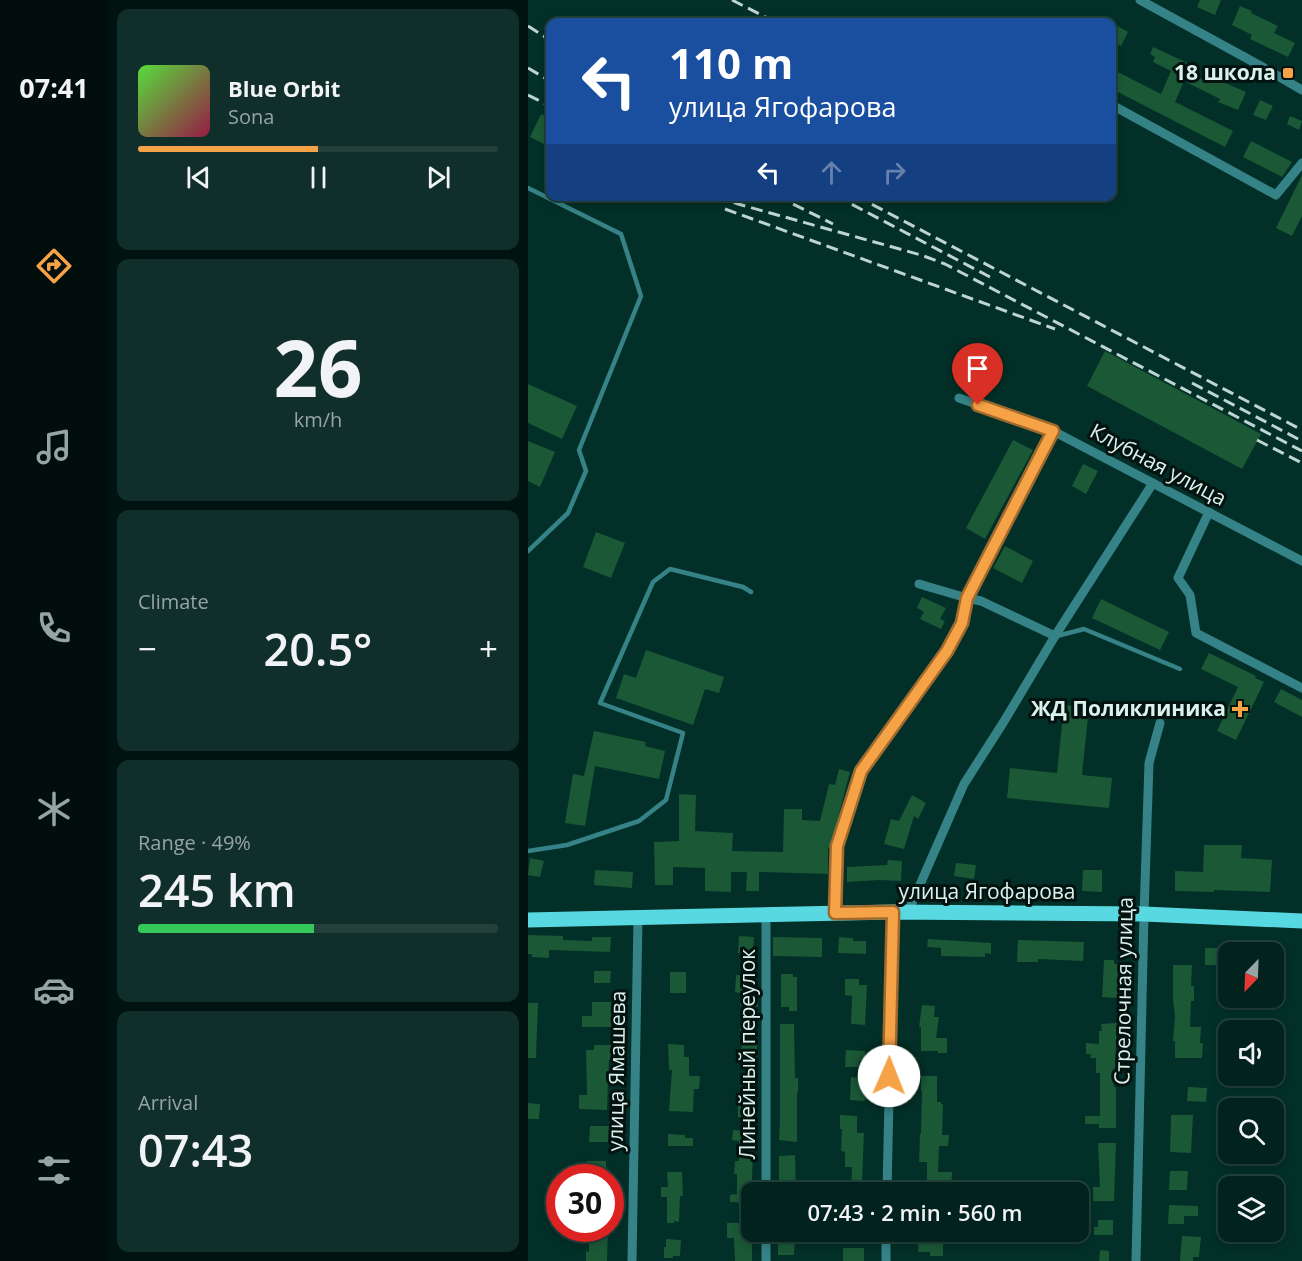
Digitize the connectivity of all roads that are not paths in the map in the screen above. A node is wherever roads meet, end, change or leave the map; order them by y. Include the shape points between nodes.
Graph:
1 (1140, 0) edge
2 (1302, 90) edge
3 (1116, 107) edge
4 (1302, 163) edge
5 (528, 188) edge
6 (546, 197) edge
7 (554, 201) edge
8 (959, 398) dead end
9 (1053, 431) junction
10 (1154, 483) junction
11 (1209, 512) junction
12 (528, 551) edge
13 (1302, 561) edge
14 (919, 584) dead end
15 (751, 592) dead end
16 (967, 598) junction
17 (1055, 636) junction
18 (1180, 669) dead end
19 (1302, 688) edge
20 (1160, 723) dead end
21 (528, 851) edge
22 (900, 912) junction
23 (835, 913) junction
24 (1144, 914) junction
25 (766, 915) junction
26 (638, 917) junction
27 (528, 920) edge
28 (1302, 921) edge
29 (766, 1182) edge
30 (887, 1182) edge
31 (766, 1242) edge
32 (886, 1242) edge
33 (632, 1261) edge
34 (766, 1261) edge
35 (886, 1261) edge
36 (1137, 1261) edge

1 - 2 street
3 - 4 street via 1276,195
5 - 6 lane
7 - 12 lane via 621,234 641,296 579,450 586,471 568,513
8 - 9 street, Клубная улица
9 - 10 street, Клубная улица
9 - 16 street
10 - 11 street, Клубная улица
10 - 17 street
11 - 13 street, Клубная улица
11 - 19 street via 1178,578 1190,596 1196,633
14 - 16 street
15 - 21 lane via 670,569 653,582 600,703 682,734 666,800 639,821 567,845
16 - 17 street via 981,600
16 - 23 street via 962,623 947,651 861,771 837,846
17 - 18 lane via 1084,629
17 - 22 street via 964,784
20 - 24 street, Стрелочная улица via 1149,764
22 - 23 main road, улица Ягофарова
22 - 24 main road, улица Ягофарова
22 - 30 street
23 - 25 main road, улица Ягофарова
24 - 28 main road, улица Ягофарова
24 - 36 street, Стрелочная улица
25 - 26 main road, улица Ягофарова
25 - 29 street, Линейный переулок
26 - 27 main road, улица Ягофарова
26 - 33 street, улица Ямашева
31 - 34 street
32 - 35 street

